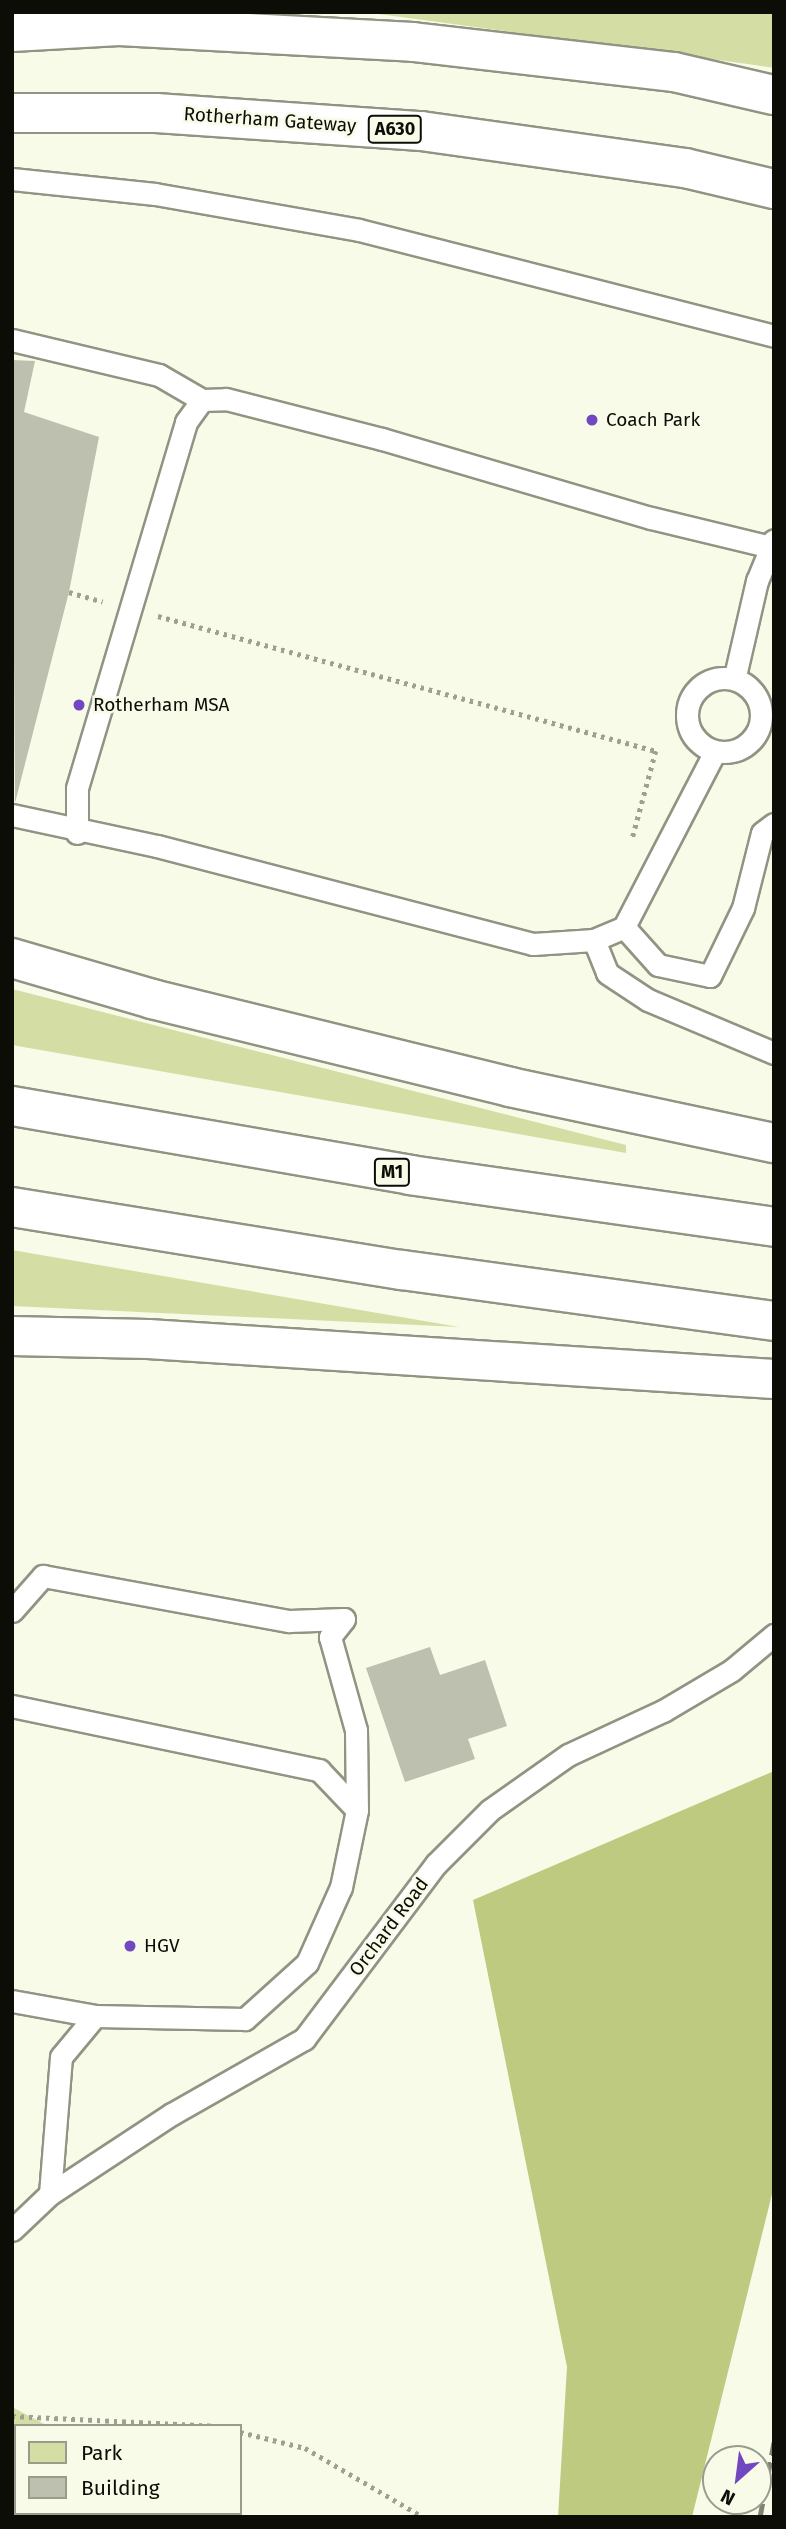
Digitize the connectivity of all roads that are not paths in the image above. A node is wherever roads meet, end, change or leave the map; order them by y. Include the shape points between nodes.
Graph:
1 (12, 32) edge
2 (774, 95) edge
3 (12, 113) edge
4 (12, 179) edge
5 (774, 189) edge
6 (774, 336) edge
7 (12, 340) edge
8 (202, 400) junction
9 (772, 544) edge
10 (735, 676) junction
11 (767, 720) edge
12 (713, 755) junction
13 (12, 815) edge
14 (774, 824) edge
15 (77, 833) junction
16 (624, 928) junction
17 (594, 940) junction
18 (12, 958) edge
19 (774, 1053) edge
20 (12, 1106) edge
21 (774, 1143) edge
22 (12, 1207) edge
23 (774, 1227) edge
24 (774, 1321) edge
25 (12, 1336) edge
26 (774, 1379) edge
27 (12, 1611) edge
28 (774, 1635) edge
29 (12, 1706) edge
30 (357, 1810) junction
31 (12, 2001) edge
32 (95, 2017) junction
33 (50, 2194) junction
34 (12, 2230) edge

1 - 2 highway via 119,26 413,42 674,72
3 - 5 highway, Rotherham Gateway / A630 via 156,113 421,131 685,168
4 - 6 lane via 155,194 359,230
7 - 8 lane via 159,376
8 - 9 lane via 226,399 382,439 651,518
8 - 15 lane via 186,422 77,788
9 - 10 lane
10 - 11 lane via 753,691
10 - 12 lane via 710,680 688,711 690,736
11 - 12 lane via 748,743
12 - 16 lane
13 - 15 lane
14 - 16 lane via 762,833 743,908 710,976 658,965
15 - 17 lane via 157,846 533,944
16 - 17 lane
17 - 19 lane via 607,973 648,1000
18 - 21 highway via 152,999 510,1087
20 - 23 highway, M1 via 410,1175
22 - 24 highway via 402,1270
25 - 26 highway via 148,1339
27 - 30 lane via 43,1576 289,1621 344,1619 330,1637 356,1730
28 - 33 lane, Orchard Road via 732,1670 663,1711 568,1755 490,1810 436,1864 304,2039 172,2114
29 - 30 lane via 319,1770
30 - 32 lane via 341,1887 307,1963 245,2019
31 - 32 lane
32 - 33 lane via 61,2057
33 - 34 lane, Orchard Road

